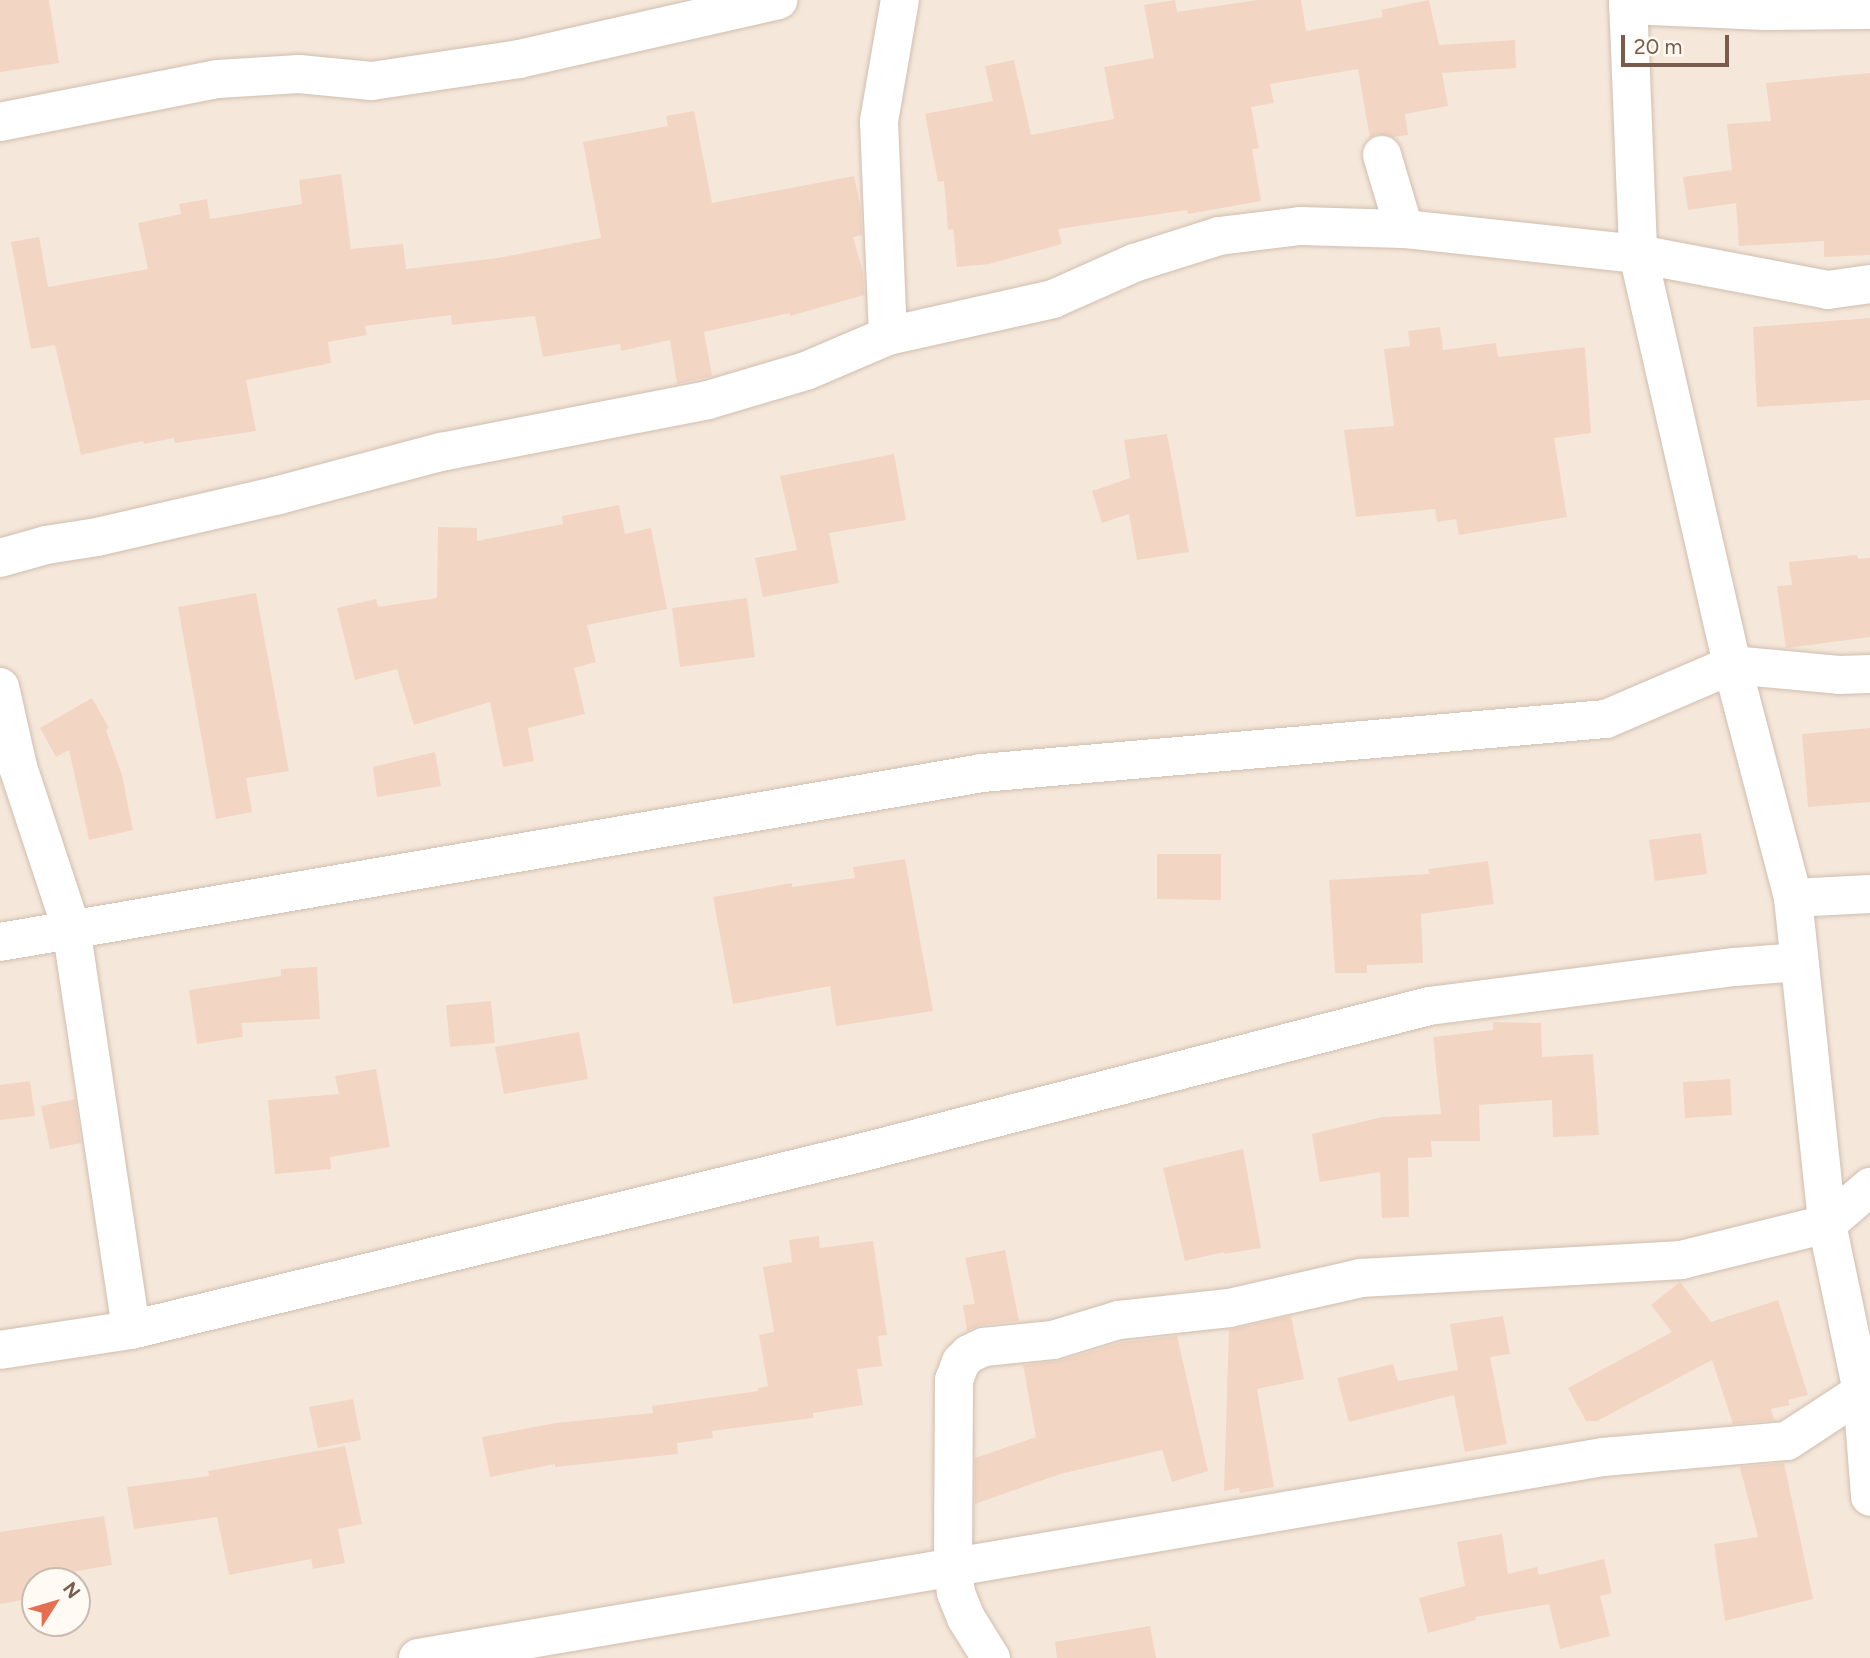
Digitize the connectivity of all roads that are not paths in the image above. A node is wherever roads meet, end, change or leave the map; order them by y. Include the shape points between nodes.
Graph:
1 (778, 0) edge
2 (901, 0) edge
3 (1628, 3) edge
4 (1870, 10) edge
5 (0, 122) edge
6 (1382, 156) dead end
7 (1404, 229) junction
8 (1639, 254) junction
9 (1870, 284) edge
10 (888, 336) junction
11 (0, 558) edge
12 (1732, 665) junction
13 (1870, 674) edge
14 (0, 687) edge
15 (1870, 894) edge
16 (1793, 898) junction
17 (71, 927) junction
18 (0, 942) edge
19 (1799, 962) junction
20 (1870, 1186) edge
21 (1827, 1224) junction
22 (131, 1330) junction
23 (0, 1350) edge
24 (1866, 1392) edge
25 (1870, 1497) edge
26 (953, 1568) junction
27 (418, 1658) edge
28 (991, 1658) edge

1 - 5 street via 506,61 372,81 299,74 218,79
2 - 10 street via 878,121
3 - 4 street via 1765,11
3 - 8 street
6 - 7 street
7 - 8 street
7 - 10 street via 1300,226 1219,236 1134,263 1053,299
8 - 9 street via 1828,290
8 - 12 street
10 - 11 street via 806,371 708,400 441,452 279,495
12 - 13 street
12 - 16 street
12 - 17 street via 1606,719 982,773
14 - 17 street via 18,767
15 - 16 street
16 - 19 street
17 - 18 street
17 - 22 street
19 - 21 street
19 - 22 street via 1429,1006 856,1154
20 - 21 street
21 - 24 street
21 - 26 street via 1681,1260 1361,1278 1229,1308 1119,1320 1053,1340 984,1347 961,1362 954,1380
22 - 23 street
24 - 25 street
24 - 26 street via 1787,1441 1603,1457
26 - 27 street
26 - 28 street via 966,1618

